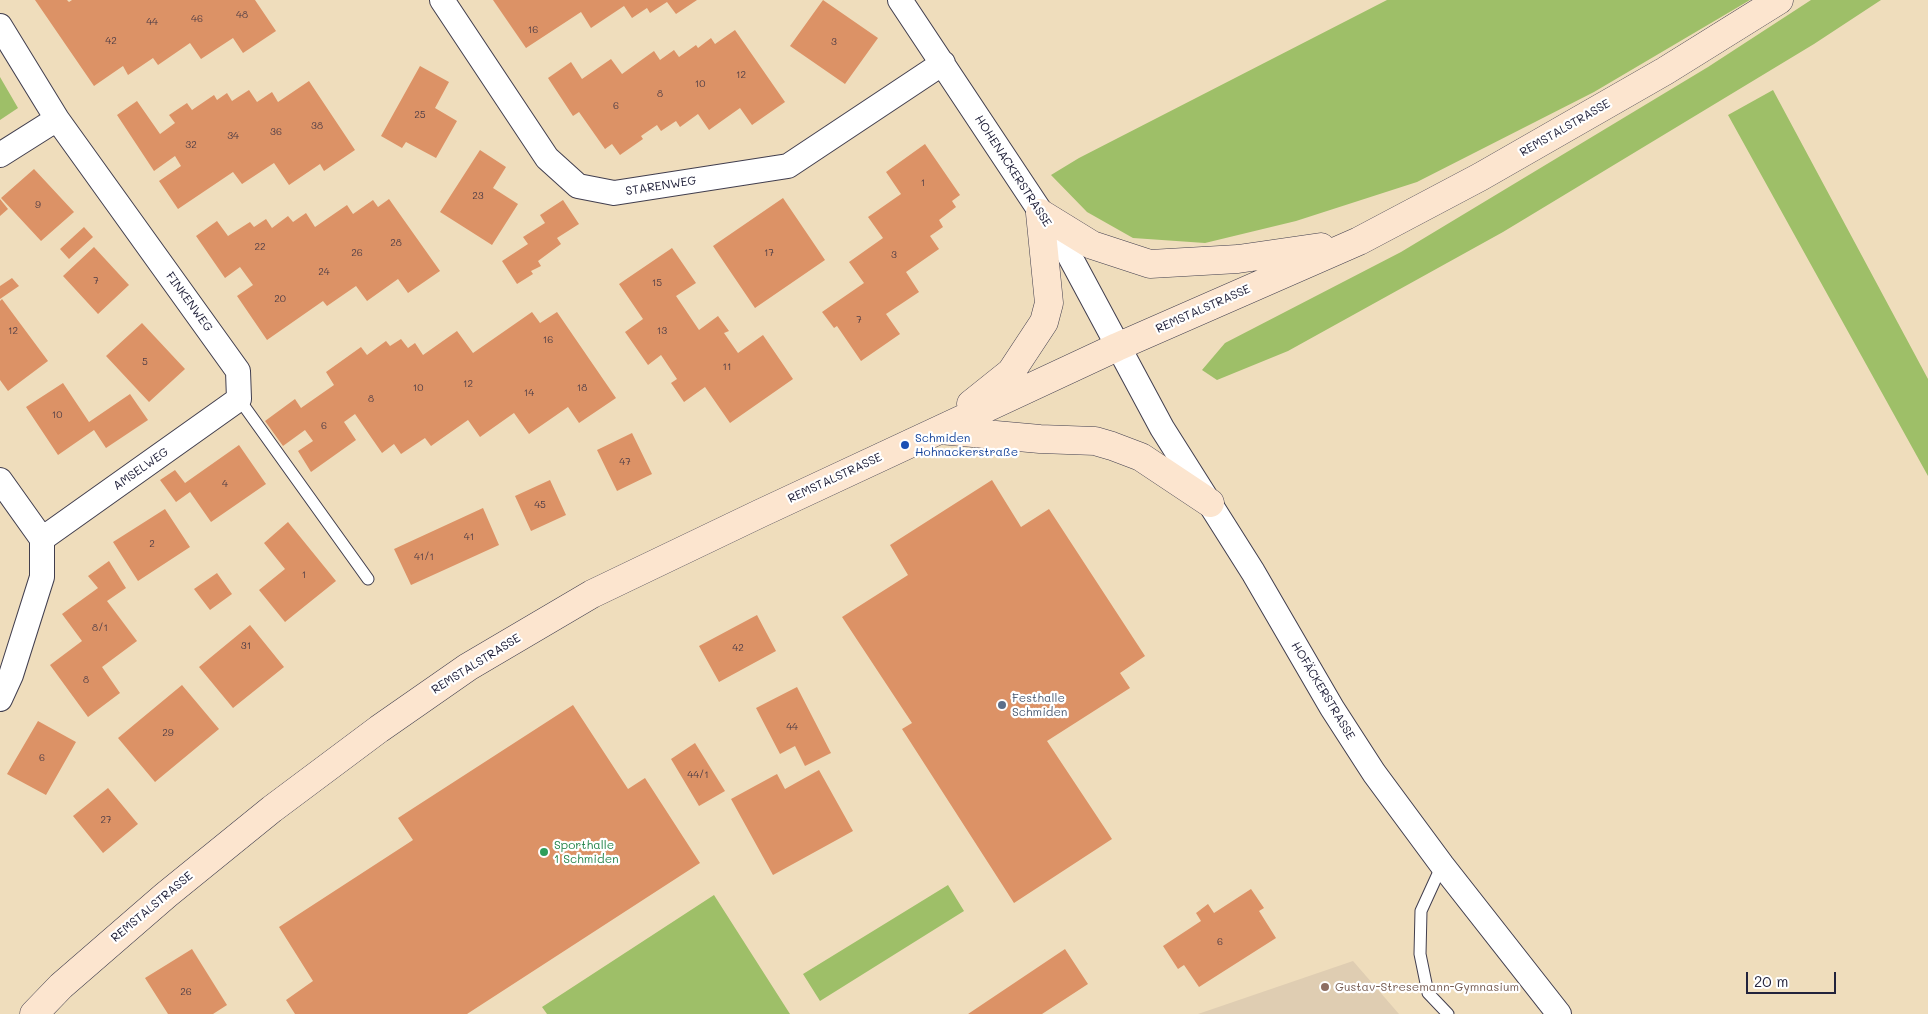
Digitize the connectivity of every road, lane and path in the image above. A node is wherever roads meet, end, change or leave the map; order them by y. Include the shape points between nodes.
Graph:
1 (442, 0) edge
2 (900, 0) edge
3 (1779, 0) edge
4 (0, 26) edge
5 (943, 63) junction
6 (57, 119) junction
7 (0, 155) edge
8 (1040, 213) junction
9 (1359, 240) junction
10 (1117, 347) junction
11 (239, 399) junction
12 (938, 430) junction
13 (0, 480) edge
14 (1210, 503) junction
15 (42, 539) junction
16 (368, 579) dead end
17 (0, 699) edge
18 (1442, 865) junction
19 (34, 1014) edge
20 (1448, 1014) edge
21 (1559, 1014) edge

1 - 5 street, STARENWEG via 547,158 578,186 614,193 788,166
2 - 5 street, HOHENACKERSTRASSE
3 - 9 street, REMSTALSTRASSE via 1665,71 1480,177
4 - 6 street, FINKENWEG
5 - 8 street, HOHENACKERSTRASSE
6 - 7 street
6 - 11 street, FINKENWEG via 238,371
8 - 9 street via 1092,245 1150,264 1238,260
8 - 10 street, HOHENACKERSTRASSE via 1068,253
8 - 12 street via 1049,302 1044,322 1010,372
9 - 10 street, REMSTALSTRASSE
10 - 12 street, REMSTALSTRASSE
10 - 14 street, HOFÄCKERSTRASSE via 1162,428
11 - 15 street, AMSELWEG
11 - 16 lane
12 - 14 street via 1095,441 1141,457
12 - 19 street, REMSTALSTRASSE via 592,594 468,667 378,729 272,809 166,895 61,986
13 - 15 street
14 - 18 street, HOFÄCKERSTRASSE via 1254,572 1332,708 1374,773
15 - 17 street via 42,577 11,675
18 - 20 lane via 1421,911 1420,954 1428,993
18 - 21 street, HOFÄCKERSTRASSE

